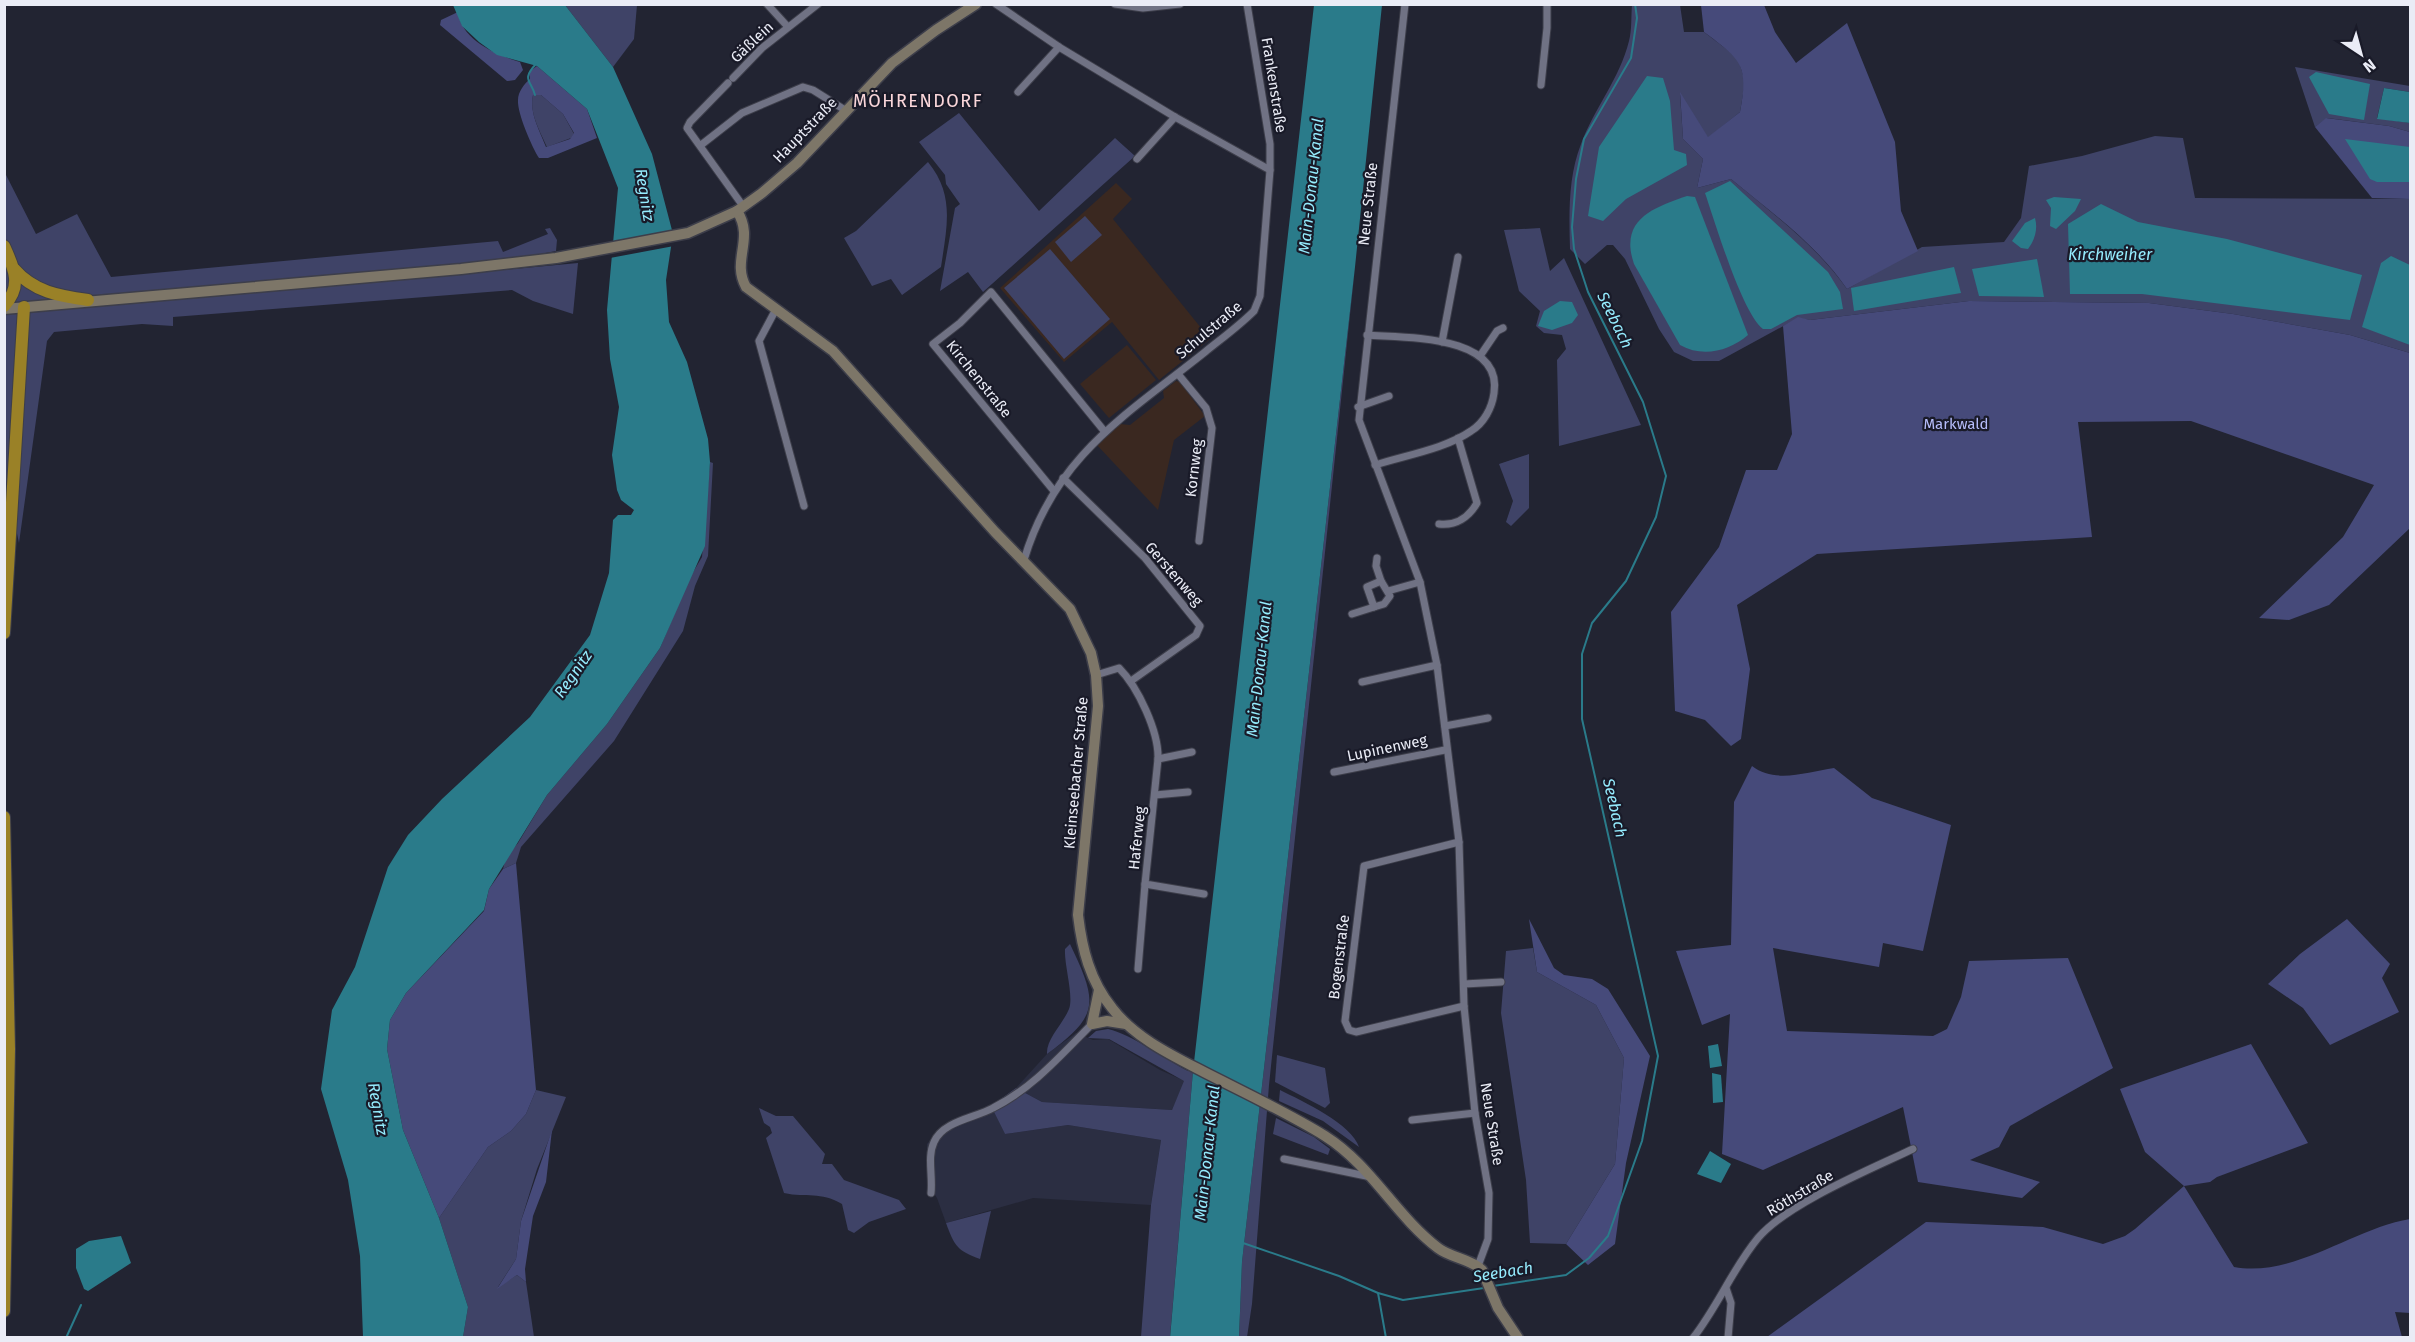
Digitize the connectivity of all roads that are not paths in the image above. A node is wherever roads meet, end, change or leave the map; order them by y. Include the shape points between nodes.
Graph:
1 (767, 4) edge
2 (818, 4) edge
3 (1010, 4) edge
4 (1115, 4) edge
5 (1180, 4) edge
6 (1247, 4) edge
7 (1405, 4) edge
8 (1547, 4) edge
9 (973, 5) edge
10 (997, 6) edge
11 (788, 27) junction
12 (1059, 47) junction
13 (1541, 85) dead end
14 (1018, 92) dead end
15 (845, 110) junction
16 (1175, 117) junction
17 (701, 145) junction
18 (1137, 159) dead end
19 (1270, 170) junction
20 (740, 208) junction
21 (4, 246) edge
22 (1458, 257) dead end
23 (14, 269) junction
24 (88, 300) junction
25 (24, 307) junction
26 (4, 308) edge
27 (775, 311) junction
28 (1503, 328) dead end
29 (1367, 334) junction
30 (1442, 342) junction
31 (1480, 356) junction
32 (1178, 374) junction
33 (1389, 396) dead end
34 (1358, 407) junction
35 (1105, 432) junction
36 (1458, 438) junction
37 (1375, 465) junction
38 (1063, 478) junction
39 (1054, 491) junction
40 (804, 507) dead end
41 (1439, 524) dead end
42 (1199, 541) dead end
43 (1377, 558) dead end
44 (1024, 560) junction
45 (1381, 581) junction
46 (1420, 582) junction
47 (1388, 591) junction
48 (1374, 607) junction
49 (1352, 614) dead end
50 (4, 633) edge
51 (1437, 665) junction
52 (1096, 675) junction
53 (1131, 681) junction
54 (1362, 682) dead end
55 (1488, 718) dead end
56 (1445, 726) junction
57 (1445, 750) junction
58 (1192, 752) dead end
59 (1158, 759) junction
60 (1334, 772) dead end
61 (1188, 792) dead end
62 (1155, 795) junction
63 (4, 817) edge
64 (1459, 843) junction
65 (1145, 884) junction
66 (1204, 894) dead end
67 (1138, 969) dead end
68 (1501, 982) dead end
69 (1464, 984) junction
70 (1099, 990) junction
71 (1464, 1006) junction
72 (1092, 1024) junction
73 (1126, 1024) junction
74 (1475, 1113) junction
75 (1412, 1120) dead end
76 (1913, 1149) dead end
77 (1284, 1159) dead end
78 (1373, 1177) junction
79 (931, 1192) dead end
80 (1481, 1271) junction
81 (1726, 1288) junction
82 (4, 1311) edge
83 (1518, 1338) edge
84 (1693, 1338) edge
85 (1728, 1338) edge

1 - 11 street
2 - 11 street, Gäßlein
3 - 10 street
4 - 5 street via 1143,8
6 - 19 street, Frankenstraße via 1270,144
7 - 29 street, Neue Straße
8 - 13 street
9 - 15 street, Hauptstraße via 892,63
10 - 12 street
11 - 17 street, Gäßlein via 688,125 688,131
12 - 14 street
12 - 16 street
15 - 17 street via 802,87 742,113
15 - 20 street, Hauptstraße via 797,163
16 - 18 street
16 - 19 street
17 - 20 street
19 - 32 street, Schulstraße via 1257,305 1249,316
20 - 24 street, Hauptstraße via 711,225 673,237 577,255 362,278
20 - 27 street, Kleinseebacher Straße via 746,230 742,279 752,294
21 - 23 highway
22 - 30 street
23 - 24 highway via 39,290
23 - 26 highway via 16,288
24 - 25 street, Hauptstraße
25 - 26 street, Hauptstraße
25 - 50 highway
27 - 40 street via 759,341
27 - 44 street, Kleinseebacher Straße via 833,351
28 - 31 street
29 - 30 street
29 - 34 street, Neue Straße
30 - 31 street
31 - 36 street via 1493,377 1491,405 1473,430
32 - 35 street, Schulstraße
32 - 42 street, Kornweg via 1206,408 1212,428
33 - 34 street
34 - 37 street, Neue Straße
35 - 38 street, Schulstraße
35 - 39 street, Kirchenstraße via 991,292 933,344
36 - 37 street
36 - 41 street via 1477,502 1470,515 1448,525
37 - 46 street, Neue Straße
38 - 39 street, Schulstraße
38 - 53 street, Gerstenweg via 1145,558 1200,626 1196,635
39 - 44 street, Schulstraße via 1033,531
43 - 45 street
44 - 52 street, Kleinseebacher Straße via 1078,621
45 - 47 street
45 - 48 street via 1367,587
46 - 47 street
46 - 51 street, Neue Straße
47 - 48 street via 1390,596 1384,604
48 - 49 street
51 - 54 street
51 - 56 street, Neue Straße
52 - 53 street via 1119,668
52 - 70 street, Kleinseebacher Straße via 1098,706 1078,915 1082,943
53 - 59 street, Haferweg via 1157,739
55 - 56 street
56 - 57 street, Neue Straße
57 - 60 street, Lupinenweg
57 - 64 street, Neue Straße
58 - 59 street
59 - 62 street, Haferweg
61 - 62 street, Haferweg
62 - 65 street, Haferweg
63 - 82 highway via 9,1060
64 - 69 street, Neue Straße
64 - 71 street, Bogenstraße via 1364,866 1344,1020 1348,1030 1356,1032
65 - 66 street, Haferweg
65 - 67 street, Haferweg
68 - 69 street
69 - 71 street, Neue Straße
70 - 72 street
70 - 73 street, Kleinseebacher Straße
71 - 74 street, Neue Straße
72 - 73 street
72 - 79 street via 1027,1088 939,1134 931,1152
73 - 78 street, Kleinseebacher Straße via 1159,1049 1332,1141
74 - 75 street
74 - 80 street, Neue Straße via 1490,1214
76 - 81 street, Röthstraße via 1818,1197 1769,1227 1744,1257
77 - 78 street
78 - 80 street, Kleinseebacher Straße via 1438,1248
80 - 83 street
81 - 84 street, Röthstraße
81 - 85 street via 1731,1303

